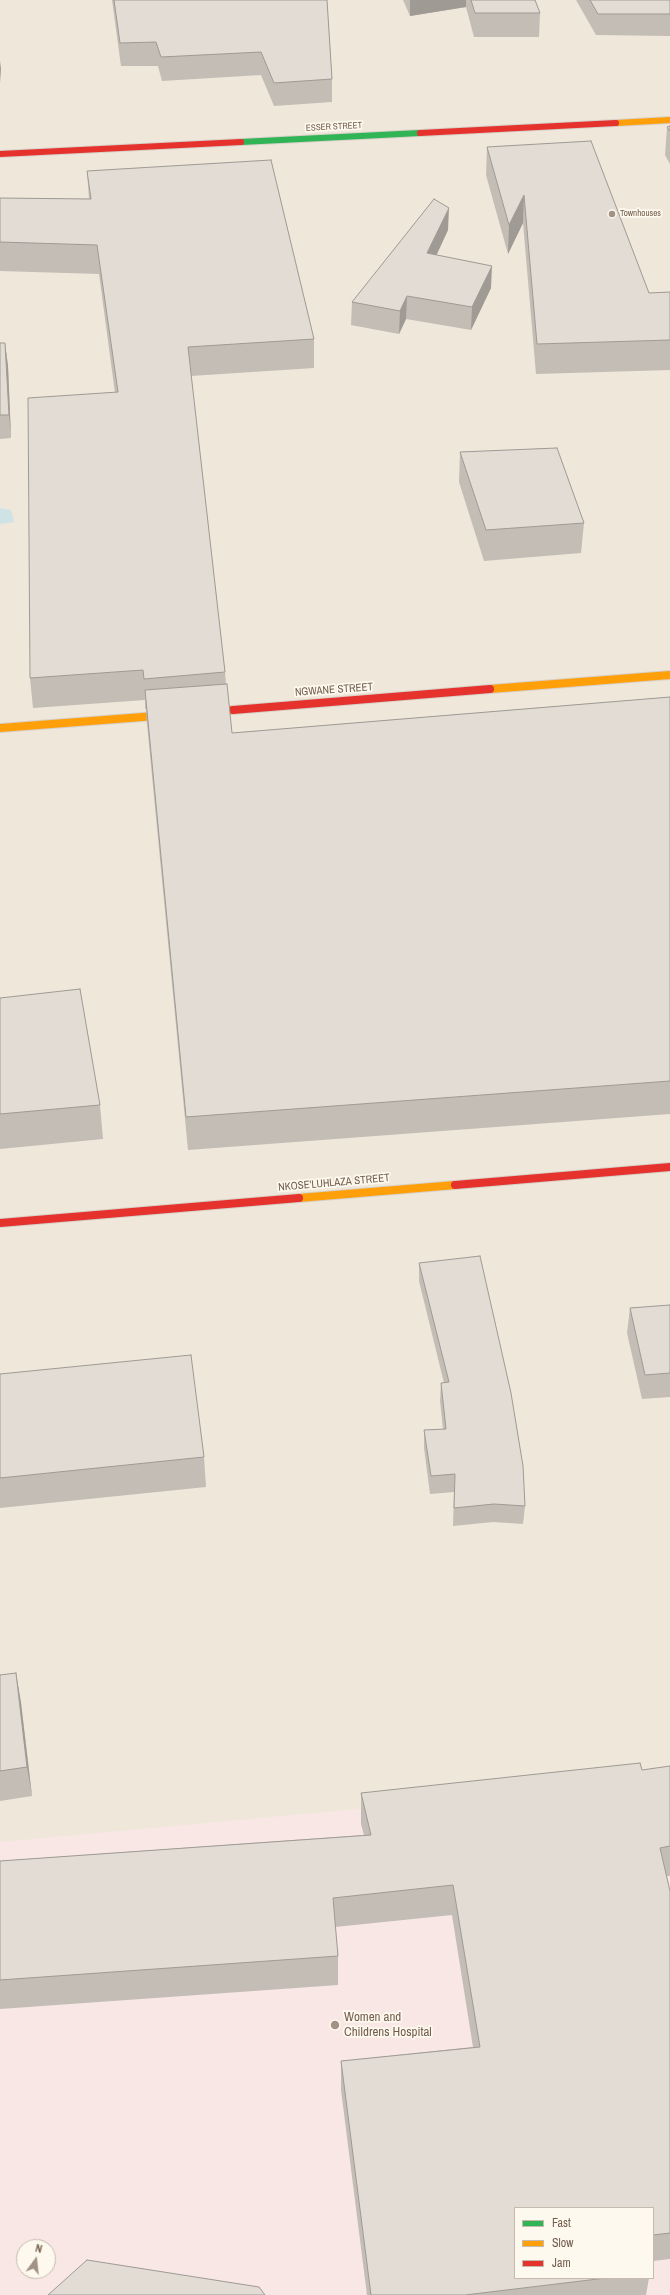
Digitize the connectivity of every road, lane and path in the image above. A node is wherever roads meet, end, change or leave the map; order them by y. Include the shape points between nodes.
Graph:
1 (670, 120) edge
2 (0, 154) edge
3 (670, 675) edge
4 (0, 728) edge
5 (670, 1167) edge
6 (0, 1223) edge

1 - 2 main road, ESSER STREET
3 - 4 main road, NGWANE STREET
5 - 6 main road, NKOSE'LUHLAZA STREET

